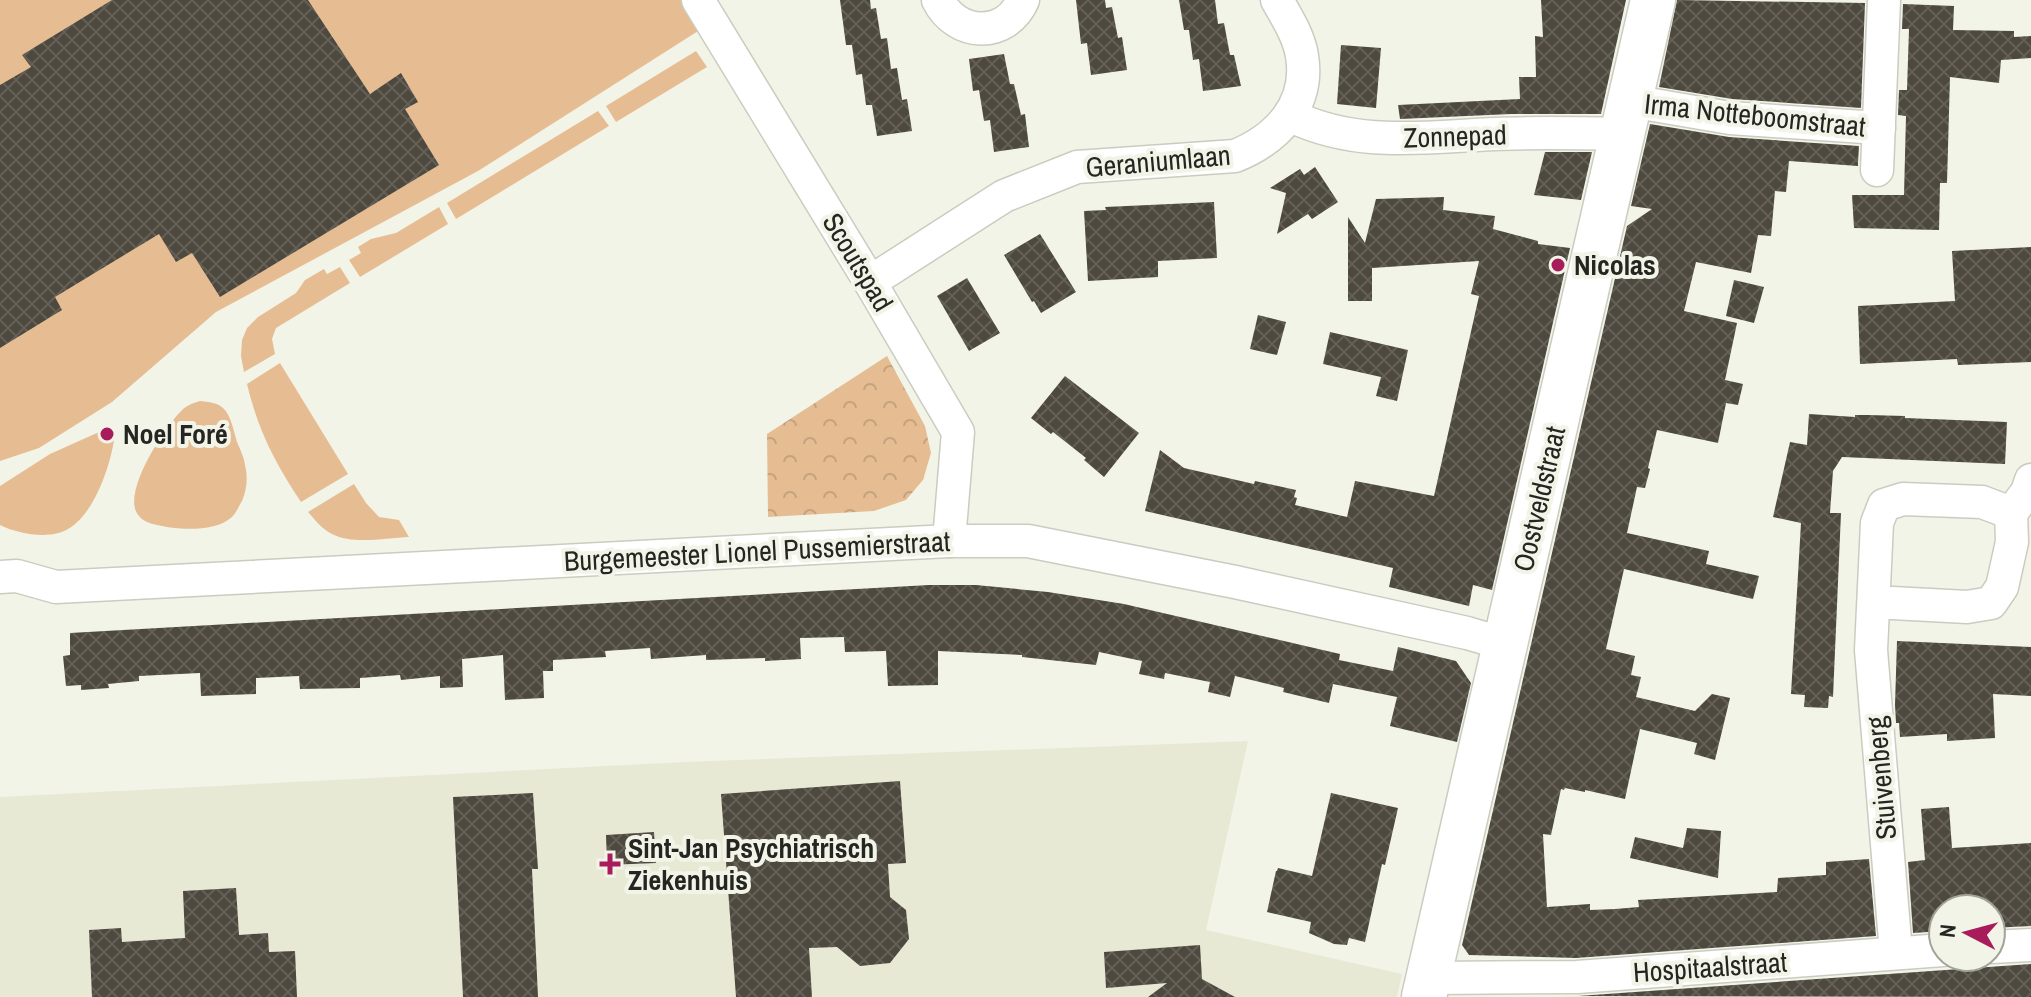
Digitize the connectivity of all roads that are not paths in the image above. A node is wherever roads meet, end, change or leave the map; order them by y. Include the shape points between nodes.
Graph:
1 (698, 0) edge
2 (938, 0) edge
3 (1023, 0) edge
4 (1277, 0) edge
5 (1653, 0) edge
6 (1884, 0) edge
7 (1291, 116) junction
8 (1627, 117) junction
9 (1879, 128) junction
10 (1877, 170) dead end
11 (870, 282) junction
12 (2031, 480) edge
13 (2011, 513) junction
14 (949, 541) junction
15 (0, 577) edge
16 (1874, 602) junction
17 (1505, 644) junction
18 (2031, 945) edge
19 (2007, 946) edge
20 (1927, 951) edge
21 (1896, 953) junction
22 (1426, 988) edge

1 - 11 street, Scoutspad
2 - 3 street via 954,21 982,29 1010,19
4 - 7 street, Geraniumlaan via 1302,55 1303,82
5 - 8 street, Oostveldstraat
6 - 9 street, Irma Notteboomstraat
7 - 8 street, Zonnepad via 1314,127 1368,138 1540,132
7 - 11 street, Geraniumlaan via 1271,137 1235,156 1068,170 1004,196
8 - 9 street, Irma Notteboomstraat
8 - 17 street, Oostveldstraat
9 - 10 street, Irma Notteboomstraat
11 - 14 street, Scoutspad via 958,432
12 - 13 street
13 - 16 street via 2012,542 2002,587 1991,603 1967,607
13 - 16 street, Stuivenberg via 1982,502 1903,499 1884,505 1877,523
14 - 15 street, Burgemeester Lionel Pussemierstraat via 56,587
14 - 17 street, Burgemeester Lionel Pussemierstraat via 1028,541
16 - 21 street, Stuivenberg via 1871,650
17 - 22 street, Oostveldstraat
18 - 19 street
20 - 21 street, Hospitaalstraat
21 - 22 street, Hospitaalstraat

